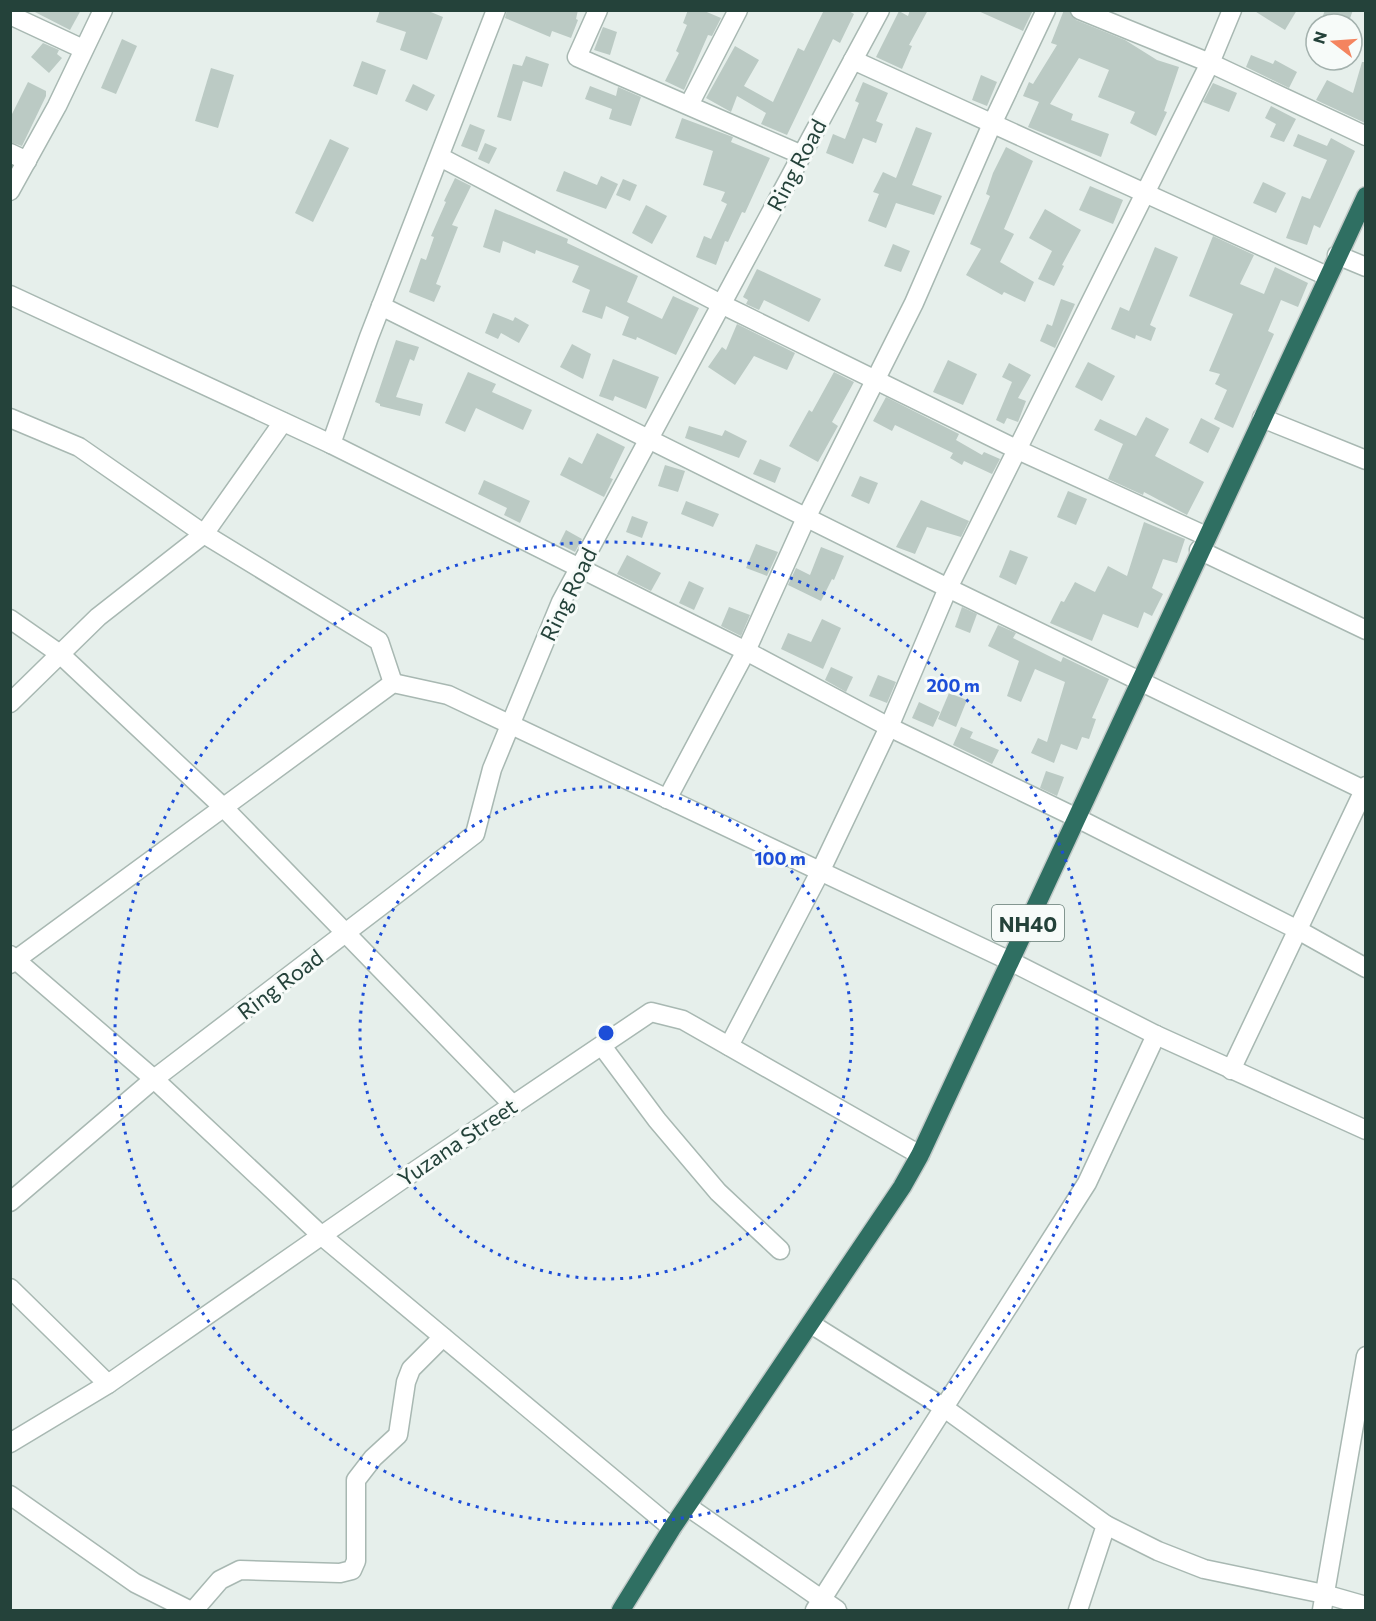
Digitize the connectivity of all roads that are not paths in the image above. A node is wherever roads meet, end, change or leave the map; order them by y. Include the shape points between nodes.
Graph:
1 (103, 10) edge
2 (496, 10) edge
3 (598, 10) edge
4 (738, 10) edge
5 (880, 10) edge
6 (1046, 10) edge
7 (1080, 10) edge
8 (1232, 10) edge
9 (10, 15) edge
10 (83, 49) junction
11 (853, 60) junction
12 (1210, 63) junction
13 (688, 105) junction
14 (992, 124) junction
15 (1365, 136) edge
16 (802, 155) junction
17 (19, 157) edge
18 (440, 157) junction
19 (10, 191) edge
20 (1146, 194) junction
21 (1365, 196) edge
22 (1337, 255) junction
23 (1365, 267) edge
24 (1327, 276) junction
25 (10, 295) edge
26 (721, 304) junction
27 (381, 306) junction
28 (875, 380) junction
29 (10, 418) edge
30 (1262, 418) junction
31 (283, 422) junction
32 (648, 438) junction
33 (331, 444) junction
34 (1018, 450) junction
35 (1365, 460) edge
36 (806, 518) junction
37 (204, 534) junction
38 (1203, 543) junction
39 (578, 569) junction
40 (948, 588) junction
41 (10, 619) edge
42 (1365, 630) edge
43 (746, 651) junction
44 (60, 654) junction
45 (1138, 680) junction
46 (393, 683) junction
47 (10, 703) edge
48 (510, 725) junction
49 (889, 727) junction
50 (1365, 789) edge
51 (667, 799) junction
52 (224, 808) junction
53 (1077, 818) junction
54 (820, 872) junction
55 (1298, 930) junction
56 (345, 934) junction
57 (12, 960) edge
58 (1010, 961) junction
59 (1365, 968) edge
60 (1156, 1035) junction
61 (602, 1046) junction
62 (729, 1046) junction
63 (1232, 1070) junction
64 (154, 1079) junction
65 (513, 1105) junction
66 (1365, 1130) edge
67 (920, 1155) junction
68 (10, 1202) edge
69 (322, 1236) junction
70 (780, 1250) dead end
71 (10, 1288) edge
72 (811, 1324) junction
73 (443, 1337) junction
74 (1365, 1356) edge
75 (1364, 1380) edge
76 (108, 1384) junction
77 (943, 1407) junction
78 (10, 1443) edge
79 (10, 1495) edge
80 (687, 1506) junction
81 (1106, 1525) junction
82 (672, 1528) junction
83 (1323, 1602) edge
84 (819, 1605) edge
85 (1365, 1606) edge
86 (189, 1611) edge
87 (194, 1611) edge
88 (621, 1611) edge
89 (837, 1611) edge
90 (1078, 1611) edge

1 - 10 street
2 - 18 street
3 - 13 street via 577,57
4 - 13 street
5 - 11 street, Ring Road
6 - 14 street
7 - 12 street
8 - 12 street
9 - 10 street
10 - 17 street via 57,106
11 - 14 street
11 - 16 street, Ring Road
12 - 15 street
12 - 20 street
13 - 16 street
14 - 20 street
14 - 28 street via 914,303
16 - 26 street, Ring Road
17 - 19 street
18 - 26 street
18 - 27 street
20 - 24 street
20 - 34 street
21 - 22 highway, NH40
22 - 23 street
22 - 24 highway, NH40
24 - 30 highway, NH40
25 - 31 street
26 - 28 street
26 - 32 street, Ring Road
27 - 32 street
27 - 33 street
28 - 34 street
28 - 36 street
29 - 37 street via 79,447
30 - 35 street
30 - 38 highway, NH40
31 - 33 street
31 - 37 street
32 - 36 street
32 - 39 street, Ring Road
33 - 39 street
34 - 38 street
34 - 40 street
36 - 40 street
36 - 43 street
37 - 44 street via 98,617
37 - 46 street via 379,641
38 - 42 street
38 - 45 highway, NH40
39 - 43 street
39 - 48 street, Ring Road
40 - 45 street
40 - 49 street
41 - 44 street
43 - 49 street
43 - 51 street
44 - 47 street
44 - 52 street
45 - 50 street
45 - 53 highway, NH40
46 - 48 street via 448,694
46 - 52 street
48 - 51 street
48 - 56 street, Ring Road via 492,769 475,834
49 - 53 street
49 - 54 street
50 - 55 street
51 - 54 street
52 - 56 street
52 - 57 street
53 - 55 street
53 - 58 highway, NH40
54 - 58 street
54 - 62 street
55 - 59 street
55 - 63 street
56 - 64 street, Ring Road
56 - 65 street
57 - 64 street
58 - 60 street
58 - 67 highway, NH40
60 - 63 street
60 - 77 street via 1087,1183
61 - 62 street, Yuzana Street via 651,1012 683,1020
61 - 65 street, Yuzana Street
61 - 70 street via 718,1192
62 - 67 street, Yuzana Street
63 - 66 street
64 - 68 street, Ring Road
64 - 69 street
65 - 69 street, Yuzana Street
67 - 72 highway, NH40
69 - 73 street
69 - 76 street, Yuzana Street
71 - 76 street
72 - 77 street
72 - 80 highway, NH40
73 - 82 street
73 - 87 street via 411,1369 398,1435 356,1480 356,1561 352,1570 240,1570 220,1580
74 - 75 street
75 - 83 street
76 - 78 street, Yuzana Street
77 - 81 street
77 - 84 street
79 - 86 street via 135,1583
80 - 82 highway, NH40
80 - 84 street
81 - 83 street via 1204,1569
81 - 90 street
82 - 88 highway, NH40
83 - 85 street
84 - 89 street

